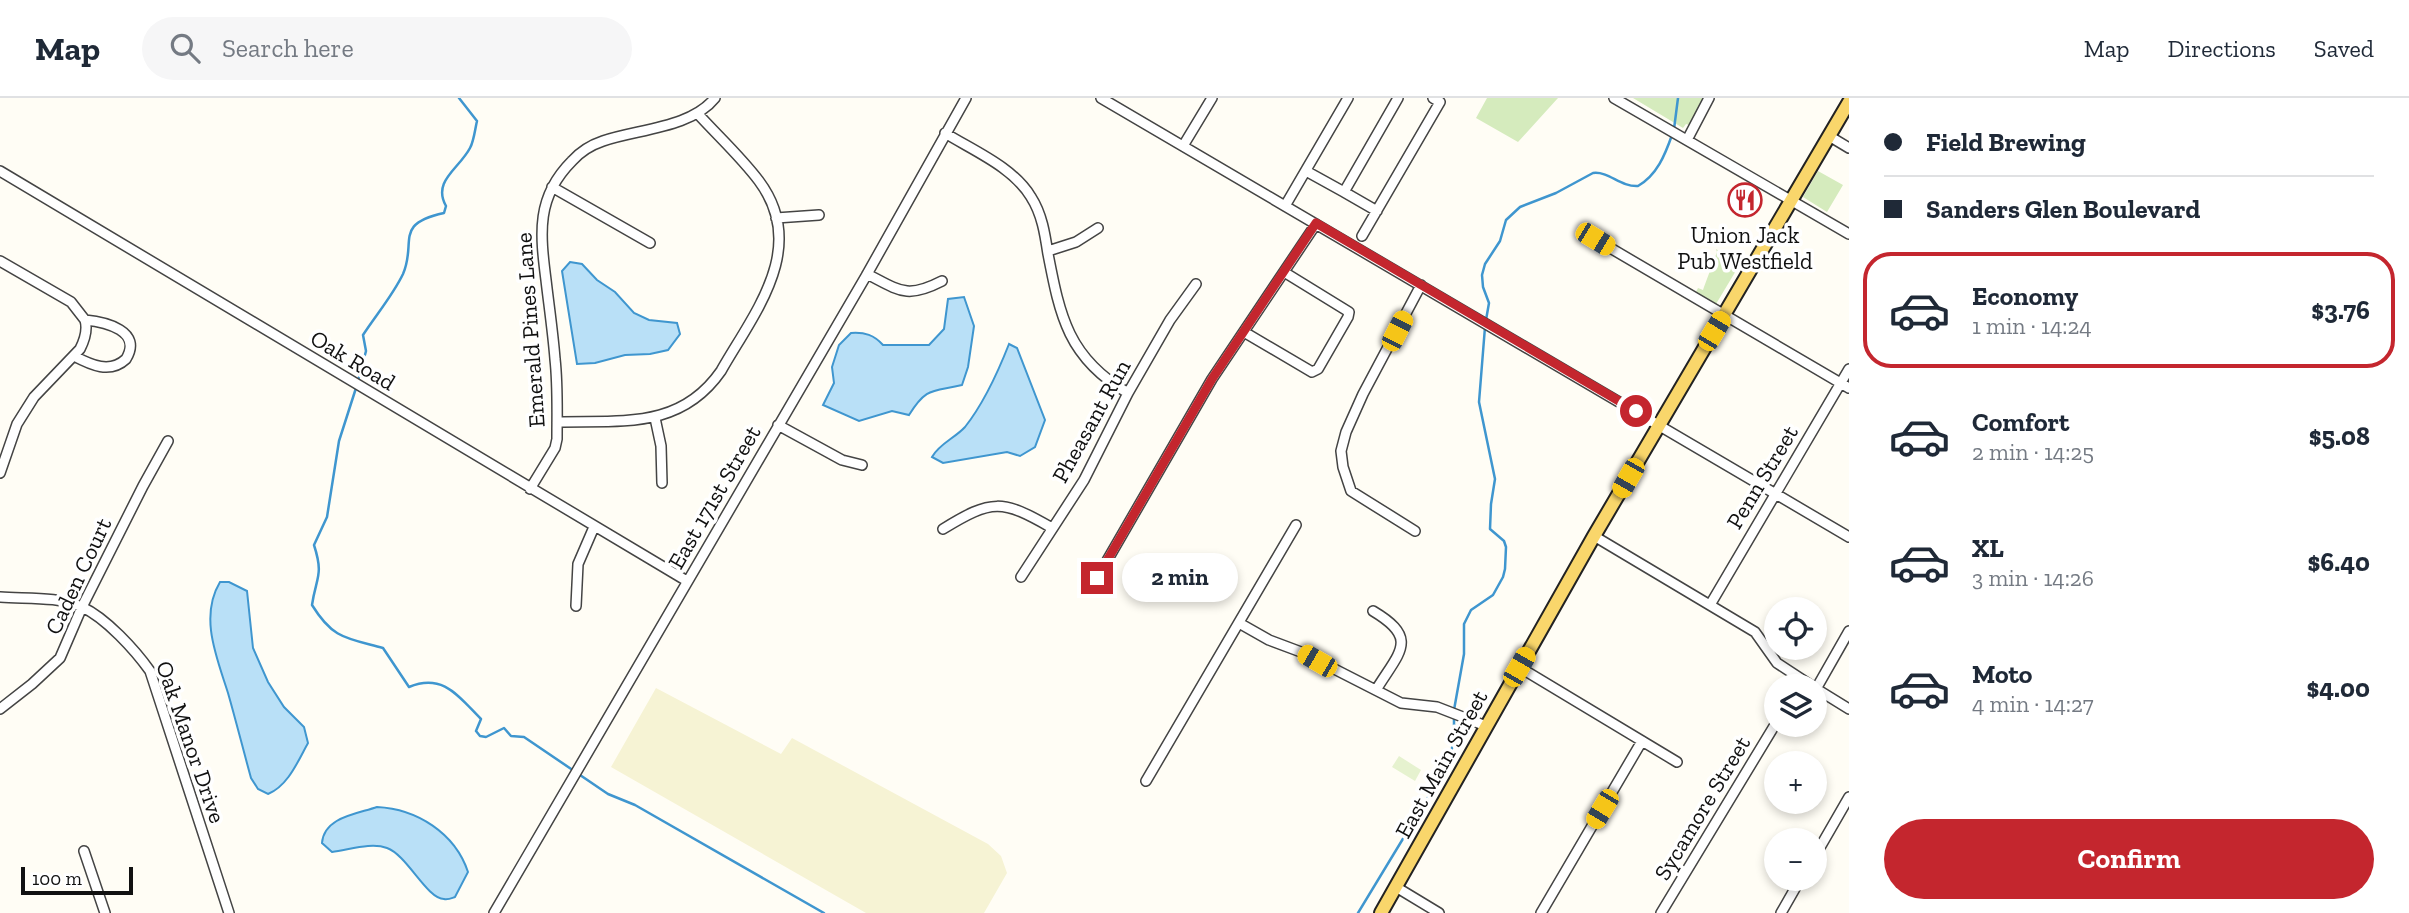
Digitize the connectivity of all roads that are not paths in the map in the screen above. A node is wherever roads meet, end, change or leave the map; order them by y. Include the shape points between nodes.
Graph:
1 (715, 98) edge
2 (966, 98) edge
3 (1101, 98) edge
4 (1212, 98) edge
5 (1348, 98) edge
6 (1398, 98) edge
7 (1433, 98) edge
8 (1614, 98) edge
9 (1709, 98) edge
10 (1849, 102) edge
11 (698, 114) junction
12 (945, 134) junction
13 (1829, 136) junction
14 (1683, 137) junction
15 (1183, 146) junction
16 (1849, 148) edge
17 (0, 171) edge
18 (1306, 171) junction
19 (552, 187) junction
20 (1344, 192) junction
21 (1791, 200) junction
22 (1285, 206) junction
23 (1377, 211) junction
24 (819, 215) dead end
25 (776, 218) junction
26 (1316, 223) junction
27 (1098, 228) dead end
28 (1849, 234) edge
29 (1362, 236) dead end
30 (1595, 239) dead end
31 (650, 243) dead end
32 (1048, 251) junction
33 (0, 261) edge
34 (1284, 272) junction
35 (867, 274) junction
36 (942, 281) dead end
37 (1196, 284) dead end
38 (1421, 285) junction
39 (1724, 315) junction
40 (85, 320) junction
41 (1244, 332) junction
42 (74, 356) junction
43 (1849, 369) edge
44 (1845, 386) edge
45 (1128, 393) junction
46 (655, 418) junction
47 (557, 422) junction
48 (1659, 424) junction
49 (778, 425) junction
50 (168, 441) dead end
51 (862, 465) dead end
52 (0, 473) edge
53 (662, 483) dead end
54 (530, 489) junction
55 (1774, 492) junction
56 (1296, 525) dead end
57 (594, 527) junction
58 (943, 528) dead end
59 (1052, 528) junction
60 (1415, 531) dead end
61 (1594, 536) junction
62 (1849, 537) edge
63 (1021, 577) dead end
64 (1097, 578) dead end
65 (687, 582) junction
66 (0, 597) edge
67 (1710, 605) junction
68 (576, 606) dead end
69 (82, 607) junction
70 (1373, 611) dead end
71 (1239, 622) junction
72 (1849, 631) edge
73 (1519, 667) junction
74 (1790, 674) edge
75 (1823, 674) edge
76 (1376, 690) junction
77 (1827, 696) edge
78 (0, 709) edge
79 (1849, 709) edge
80 (1486, 726) junction
81 (1768, 737) edge
82 (1642, 741) junction
83 (1677, 762) dead end
84 (1146, 781) dead end
85 (1849, 797) edge
86 (1827, 835) edge
87 (84, 851) dead end
88 (1396, 887) junction
89 (1794, 891) edge
90 (105, 913) edge
91 (229, 913) edge
92 (494, 913) edge
93 (1381, 913) edge
94 (1438, 913) edge
95 (1541, 913) edge
96 (1661, 913) edge
97 (1781, 913) edge

1 - 11 street, Emerald Pines Lane
2 - 12 street, East 171st Street
3 - 15 street
4 - 15 street
5 - 18 street
6 - 20 street
7 - 23 street via 1440,102
8 - 14 street
9 - 14 street
10 - 13 main road, East Main Street
11 - 19 street, Emerald Pines Lane via 599,142 576,157
11 - 25 street via 759,180
12 - 32 street via 1024,187 1040,217
12 - 35 street, East 171st Street
13 - 16 street
13 - 21 main road, East Main Street
14 - 21 street
15 - 22 street
17 - 54 street, Oak Road
18 - 20 street
18 - 22 street
19 - 31 street
19 - 47 street, Emerald Pines Lane via 541,231 556,363
20 - 23 street
21 - 28 street
21 - 39 main road, East Main Street
22 - 26 street
23 - 29 street
24 - 25 street
25 - 46 street via 779,250 774,276 721,371 690,403
26 - 34 street
26 - 38 street
27 - 32 street via 1076,242
30 - 39 street
32 - 45 street via 1059,307 1073,340 1095,369
33 - 40 street via 71,302
34 - 41 street
34 - 41 street via 1349,312 1318,369 1312,372
35 - 36 street via 905,292 923,291
35 - 49 street, East 171st Street
37 - 45 street, Pheasant Run
38 - 48 street
38 - 60 street via 1363,394 1341,451 1351,491
39 - 44 street
39 - 48 main road, East Main Street
40 - 42 street via 85,339
40 - 42 street via 123,331 130,343 129,354 121,364 105,368
41 - 64 street
42 - 52 street via 28,406
43 - 44 street, Penn Street
44 - 55 street, Penn Street
45 - 59 street, Pheasant Run via 1084,480
46 - 47 street
46 - 53 street
47 - 54 street, Emerald Pines Lane via 555,448
48 - 55 street
48 - 61 main road, East Main Street
49 - 51 street via 842,460
49 - 65 street, East 171st Street
50 - 69 street, Caden Court
54 - 57 street, Oak Road
55 - 62 street
55 - 67 street, Penn Street
56 - 71 street
57 - 65 street, Oak Road
57 - 68 street via 578,564
58 - 59 street via 973,511 995,506 1016,509
59 - 63 street, Pheasant Run
61 - 67 street
61 - 73 main road, East Main Street
65 - 92 street, East 171st Street
66 - 69 street, Oak Manor Drive
67 - 74 street via 1759,635
69 - 78 street, Caden Court via 60,658
69 - 91 street, Oak Manor Drive via 135,649 150,671
70 - 76 street via 1396,627 1402,638
71 - 76 street
71 - 84 street
72 - 75 street
73 - 80 main road, East Main Street
73 - 82 street
76 - 80 street via 1401,703 1437,707
77 - 79 street
80 - 88 main road, East Main Street
81 - 96 street, Sycamore Street
82 - 83 street
82 - 95 street
85 - 86 street
87 - 90 street
88 - 93 main road, East Main Street
88 - 94 street
89 - 97 street

